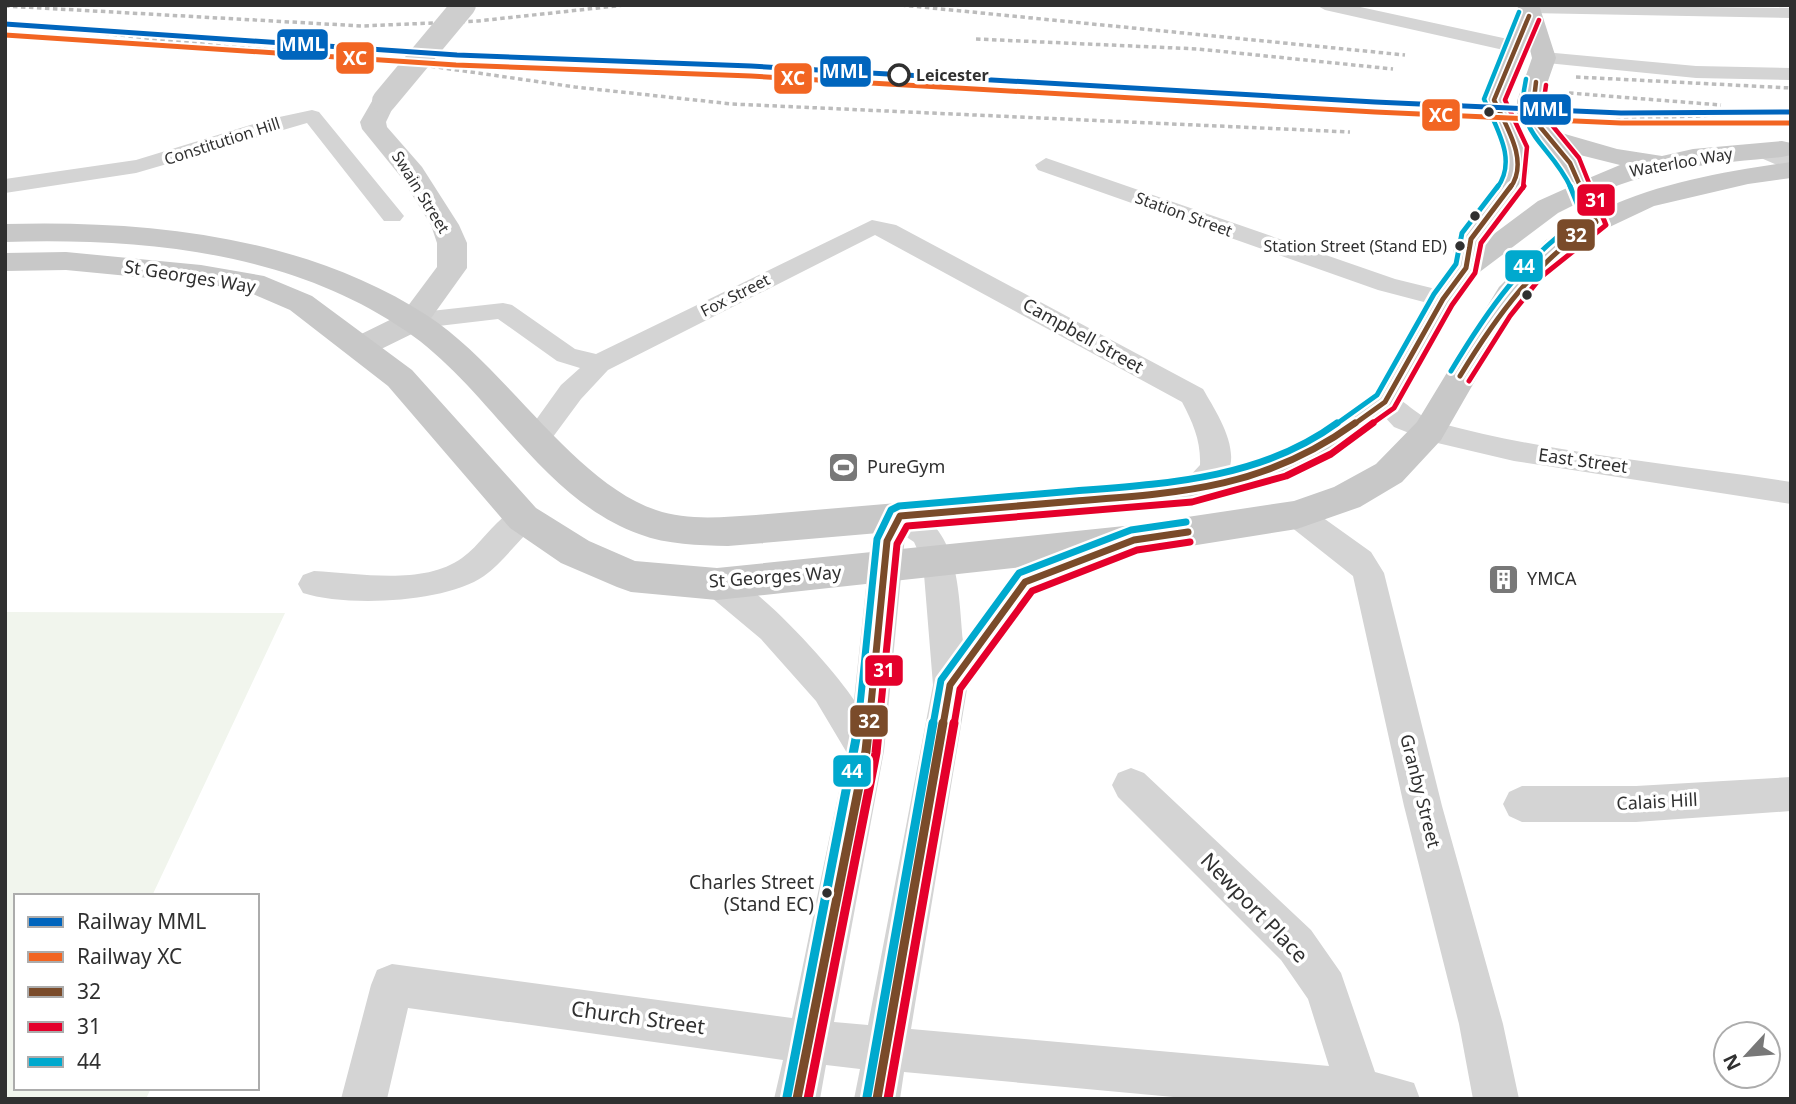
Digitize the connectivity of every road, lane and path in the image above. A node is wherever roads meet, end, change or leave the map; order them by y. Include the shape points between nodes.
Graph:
1 (464, 5) edge
2 (1325, 5) edge
3 (1529, 10) edge
4 (1791, 13) edge
5 (1517, 47) junction
6 (1544, 58) junction
7 (1791, 74) edge
8 (1545, 137) junction
9 (1791, 149) edge
10 (1762, 150) junction
11 (1693, 157) junction
12 (1046, 165) dead end
13 (1791, 167) edge
14 (5, 186) edge
15 (1580, 189) junction
16 (392, 216) dead end
17 (1595, 222) junction
18 (872, 227) joint
19 (5, 233) edge
20 (5, 262) edge
21 (1466, 268) junction
22 (1443, 299) junction
23 (413, 321) junction
24 (360, 347) junction
25 (599, 364) junction
26 (1385, 402) junction
27 (1347, 427) joint
28 (1429, 431) junction
29 (537, 438) junction
30 (1389, 473) joint
31 (1190, 492) junction
32 (1791, 493) edge
33 (1297, 515) junction
34 (900, 516) junction
35 (523, 518) junction
36 (1134, 540) junction
37 (939, 562) junction
38 (884, 568) junction
39 (314, 584) dead end
40 (717, 584) junction
41 (950, 685) junction
42 (866, 751) junction
43 (1131, 785) dead end
44 (1791, 794) edge
45 (1522, 804) dead end
46 (809, 1042) junction
47 (885, 1050) junction
48 (1378, 1095) edge
49 (364, 1099) edge
50 (797, 1099) edge
51 (877, 1099) edge
52 (1496, 1099) edge

1 - 23 street, Swain Street, bridge via 384,101 373,122 412,173 452,243 452,268
2 - 5 street
3 - 4 street
3 - 5 main road
3 - 6 main road
5 - 21 main road via 1494,100 1517,150 1516,180 1471,239
6 - 7 street via 1696,72
6 - 8 main road via 1529,101 1530,117
8 - 11 main road via 1616,157
8 - 15 main road via 1566,158
9 - 10 main road, Waterloo Way
10 - 11 main road, Waterloo Way
10 - 13 street
11 - 15 main road, Waterloo Way via 1621,173
12 - 22 street, Station Street via 1321,263
13 - 17 main road, Waterloo Way via 1658,197
14 - 16 street, Constitution Hill via 137,167 274,122 312,116
15 - 17 main road
15 - 21 main road, Waterloo Way via 1535,214
17 - 28 main road, Waterloo Way via 1556,246 1510,294
18 - 25 street, Fox Street
18 - 31 street, Campbell Street via 888,230 1193,396 1216,442 1216,453 1215,469
19 - 23 main road, St Georges Way via 111,232 277,259 337,281
20 - 24 main road, St Georges Way via 133,266 253,283 300,303
21 - 22 main road, Waterloo Way
22 - 26 main road, Waterloo Way
23 - 24 street
23 - 25 street via 503,311 566,355
23 - 29 main road, St Georges Way via 450,349
24 - 35 main road, St Georges Way via 400,378
25 - 29 street, Fox Street
26 - 27 main road, Waterloo Way
26 - 28 street, East Street via 1405,420
27 - 31 main road, St Georges Way via 1325,445 1283,466
28 - 30 main road, Waterloo Way
28 - 32 street, East Street via 1514,451
29 - 34 main road, St Georges Way via 605,499 650,524 702,530
30 - 33 main road, St Georges Way via 1347,497
31 - 34 main road, St Georges Way
33 - 36 main road, St Georges Way
33 - 52 street, Granby Street via 1360,561 1368,573
34 - 37 street via 926,534
34 - 38 street via 887,541
35 - 39 street via 472,567 447,581
35 - 40 main road, St Georges Way via 575,552 631,576
36 - 37 main road, St Georges Way
36 - 41 street via 1024,582
37 - 38 main road, St Georges Way
37 - 41 street
38 - 40 main road, St Georges Way
38 - 42 street
40 - 42 street via 773,629 828,690
41 - 47 street
42 - 46 street
43 - 48 street, Newport Place via 1296,945 1326,988
44 - 45 street, Calais Hill via 1636,804
46 - 47 street, Church Street
46 - 49 street, Church Street via 392,985
46 - 50 street
47 - 48 street, Church Street
47 - 51 street

